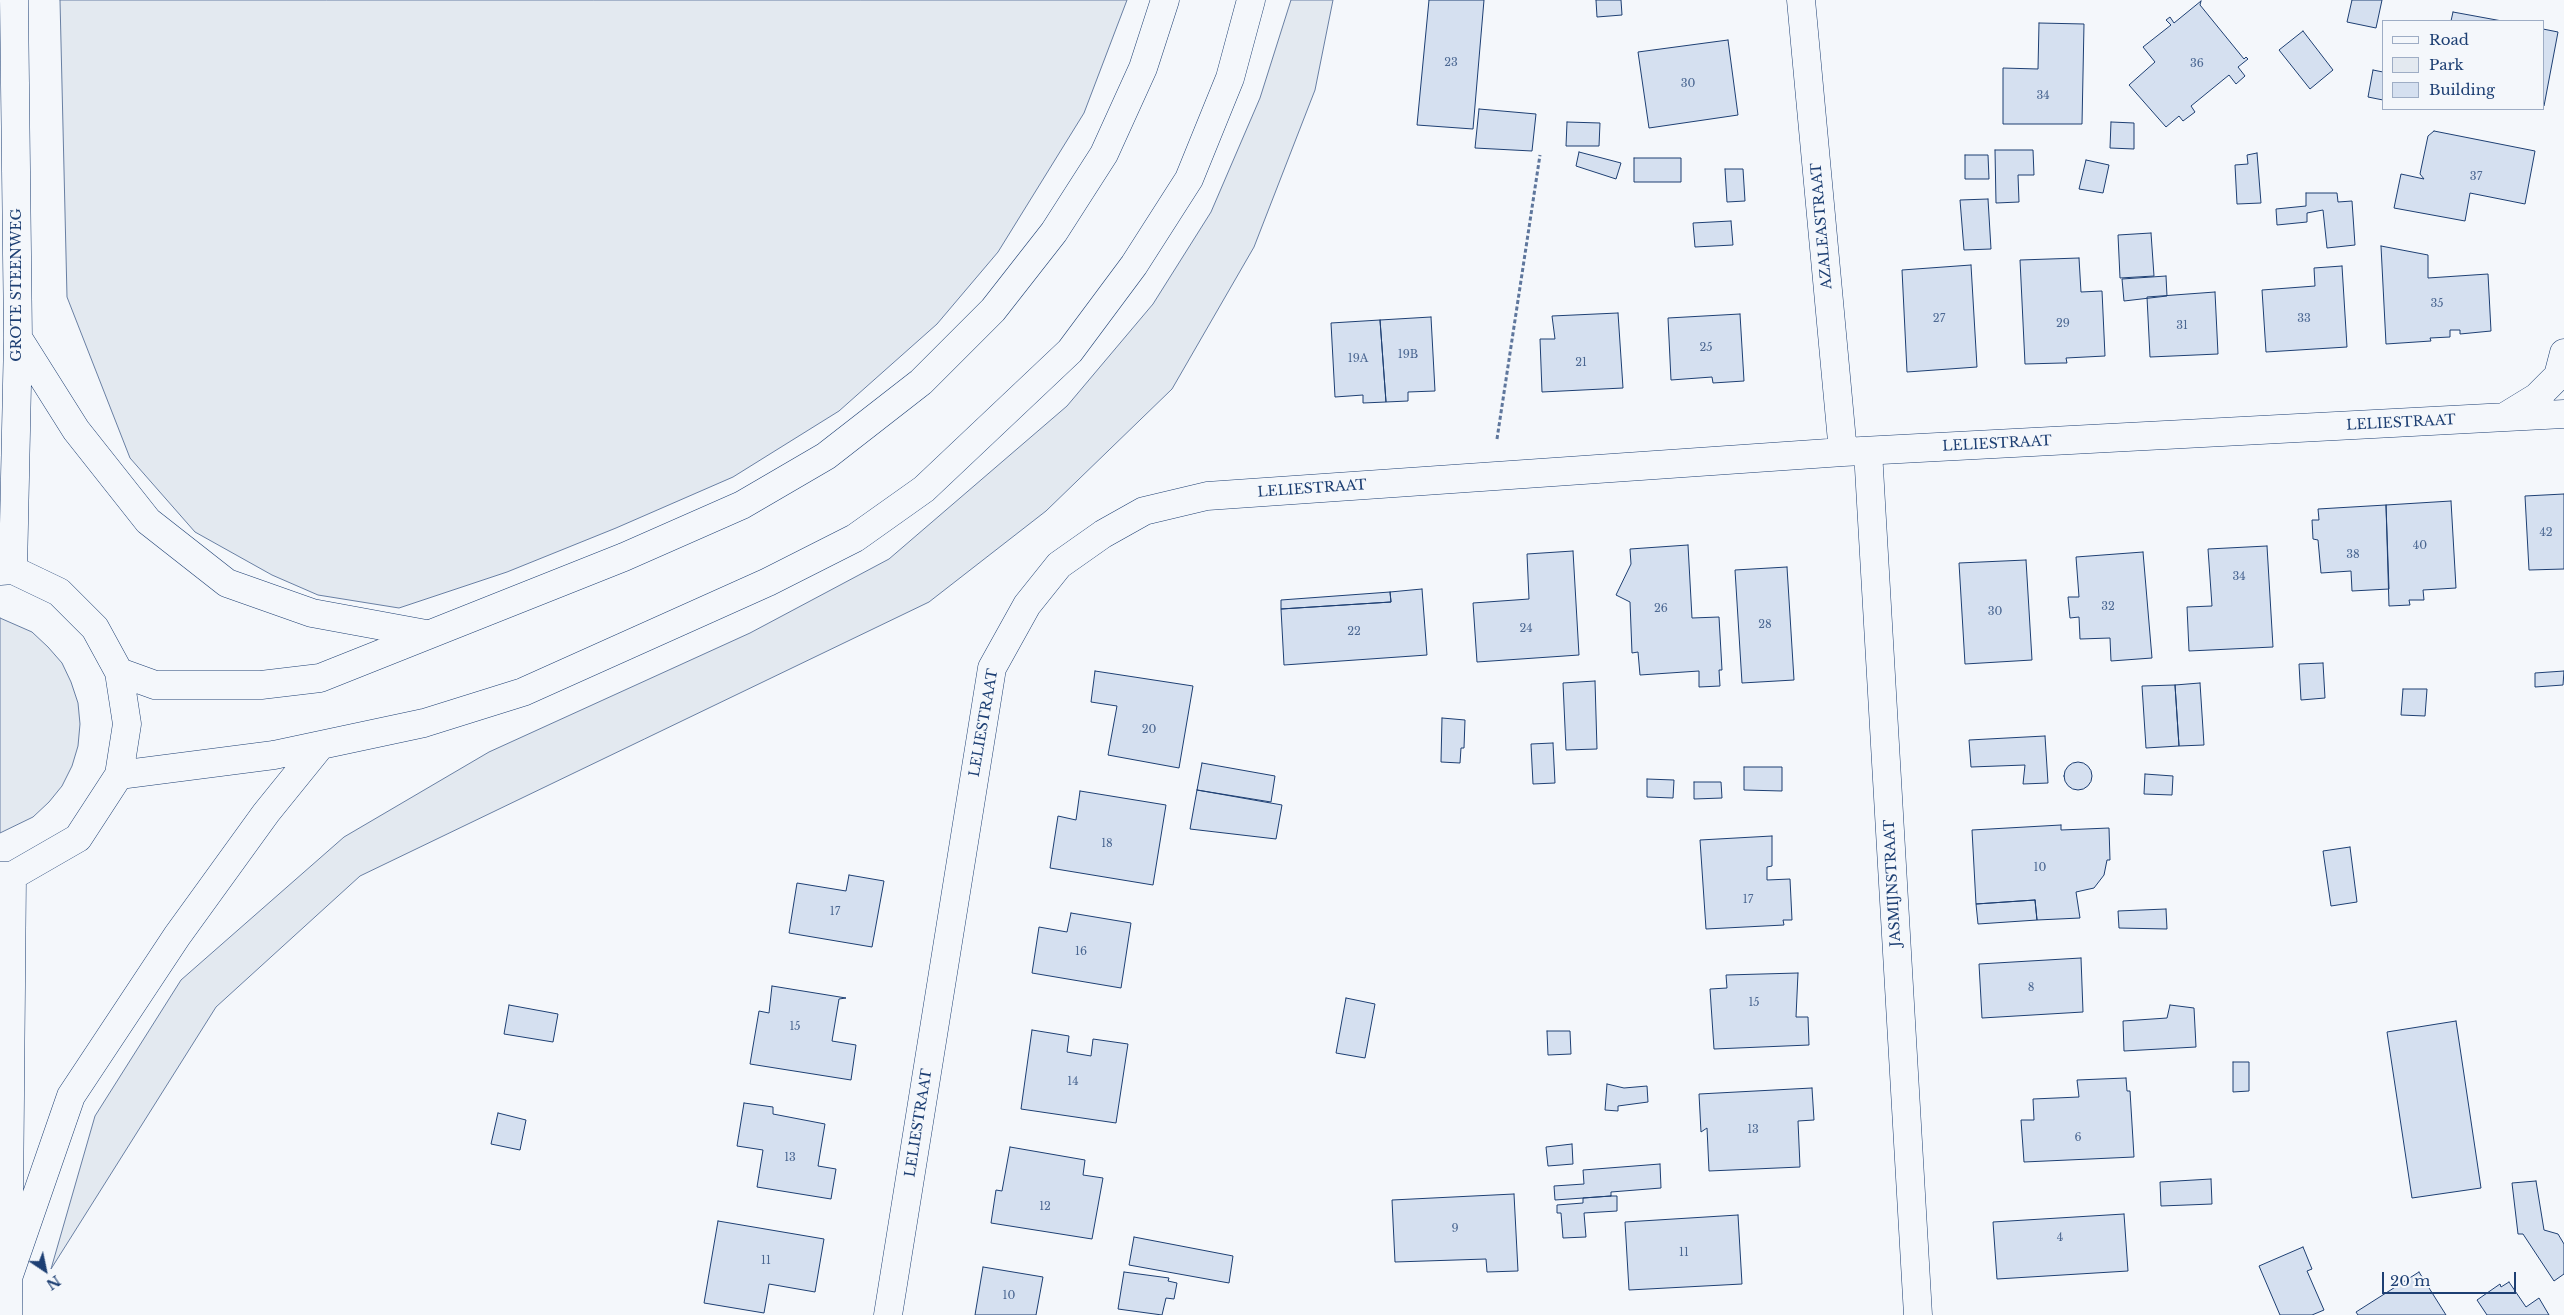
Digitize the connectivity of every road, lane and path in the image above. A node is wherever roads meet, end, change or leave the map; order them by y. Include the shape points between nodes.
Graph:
1 (14, 0) edge
2 (1165, 0) edge
3 (1251, 0) edge
4 (1801, 0) edge
5 (1540, 155) dead end
6 (18, 338) junction
7 (2564, 353) edge
8 (2564, 414) edge
9 (2503, 418) junction
10 (1856, 452) junction
11 (1491, 476) junction
12 (6, 571) edge
13 (426, 634) junction
14 (119, 672) junction
15 (321, 745) junction
16 (118, 775) junction
17 (6, 876) edge
18 (8, 1278) junction
19 (8, 1315) edge
20 (888, 1315) edge
21 (1918, 1315) edge

1 - 6 main road, GROTE STEENWEG
2 - 13 main road via 1143,68 1104,154 1054,232 993,310 921,382 826,456 742,505 624,557
3 - 15 main road via 1230,78 1190,179 1134,265 1070,351 924,489 855,538 768,582 523,692 424,723
4 - 10 main road, AZALEASTRAAT
5 - 11 path
6 - 12 main road, GROTE STEENWEG
6 - 13 main road via 76,430 148,521 227,583 312,613
7 - 9 main road, LELIESTRAAT via 2558,376 2537,397
8 - 9 main road, LELIESTRAAT
9 - 10 main road, LELIESTRAAT
10 - 11 main road, LELIESTRAAT
10 - 21 main road, JASMIJNSTRAAT
11 - 20 main road, LELIESTRAAT via 1208,496 1144,511 1103,534 1059,565 1027,605 992,668
12 - 14 main road via 59,592 95,628
13 - 14 main road via 320,678 261,685 155,685
14 - 16 main road via 127,724
15 - 16 main road via 274,755
15 - 18 main road via 177,936 71,1096
16 - 17 main road via 78,838
17 - 18 main road
18 - 19 main road

